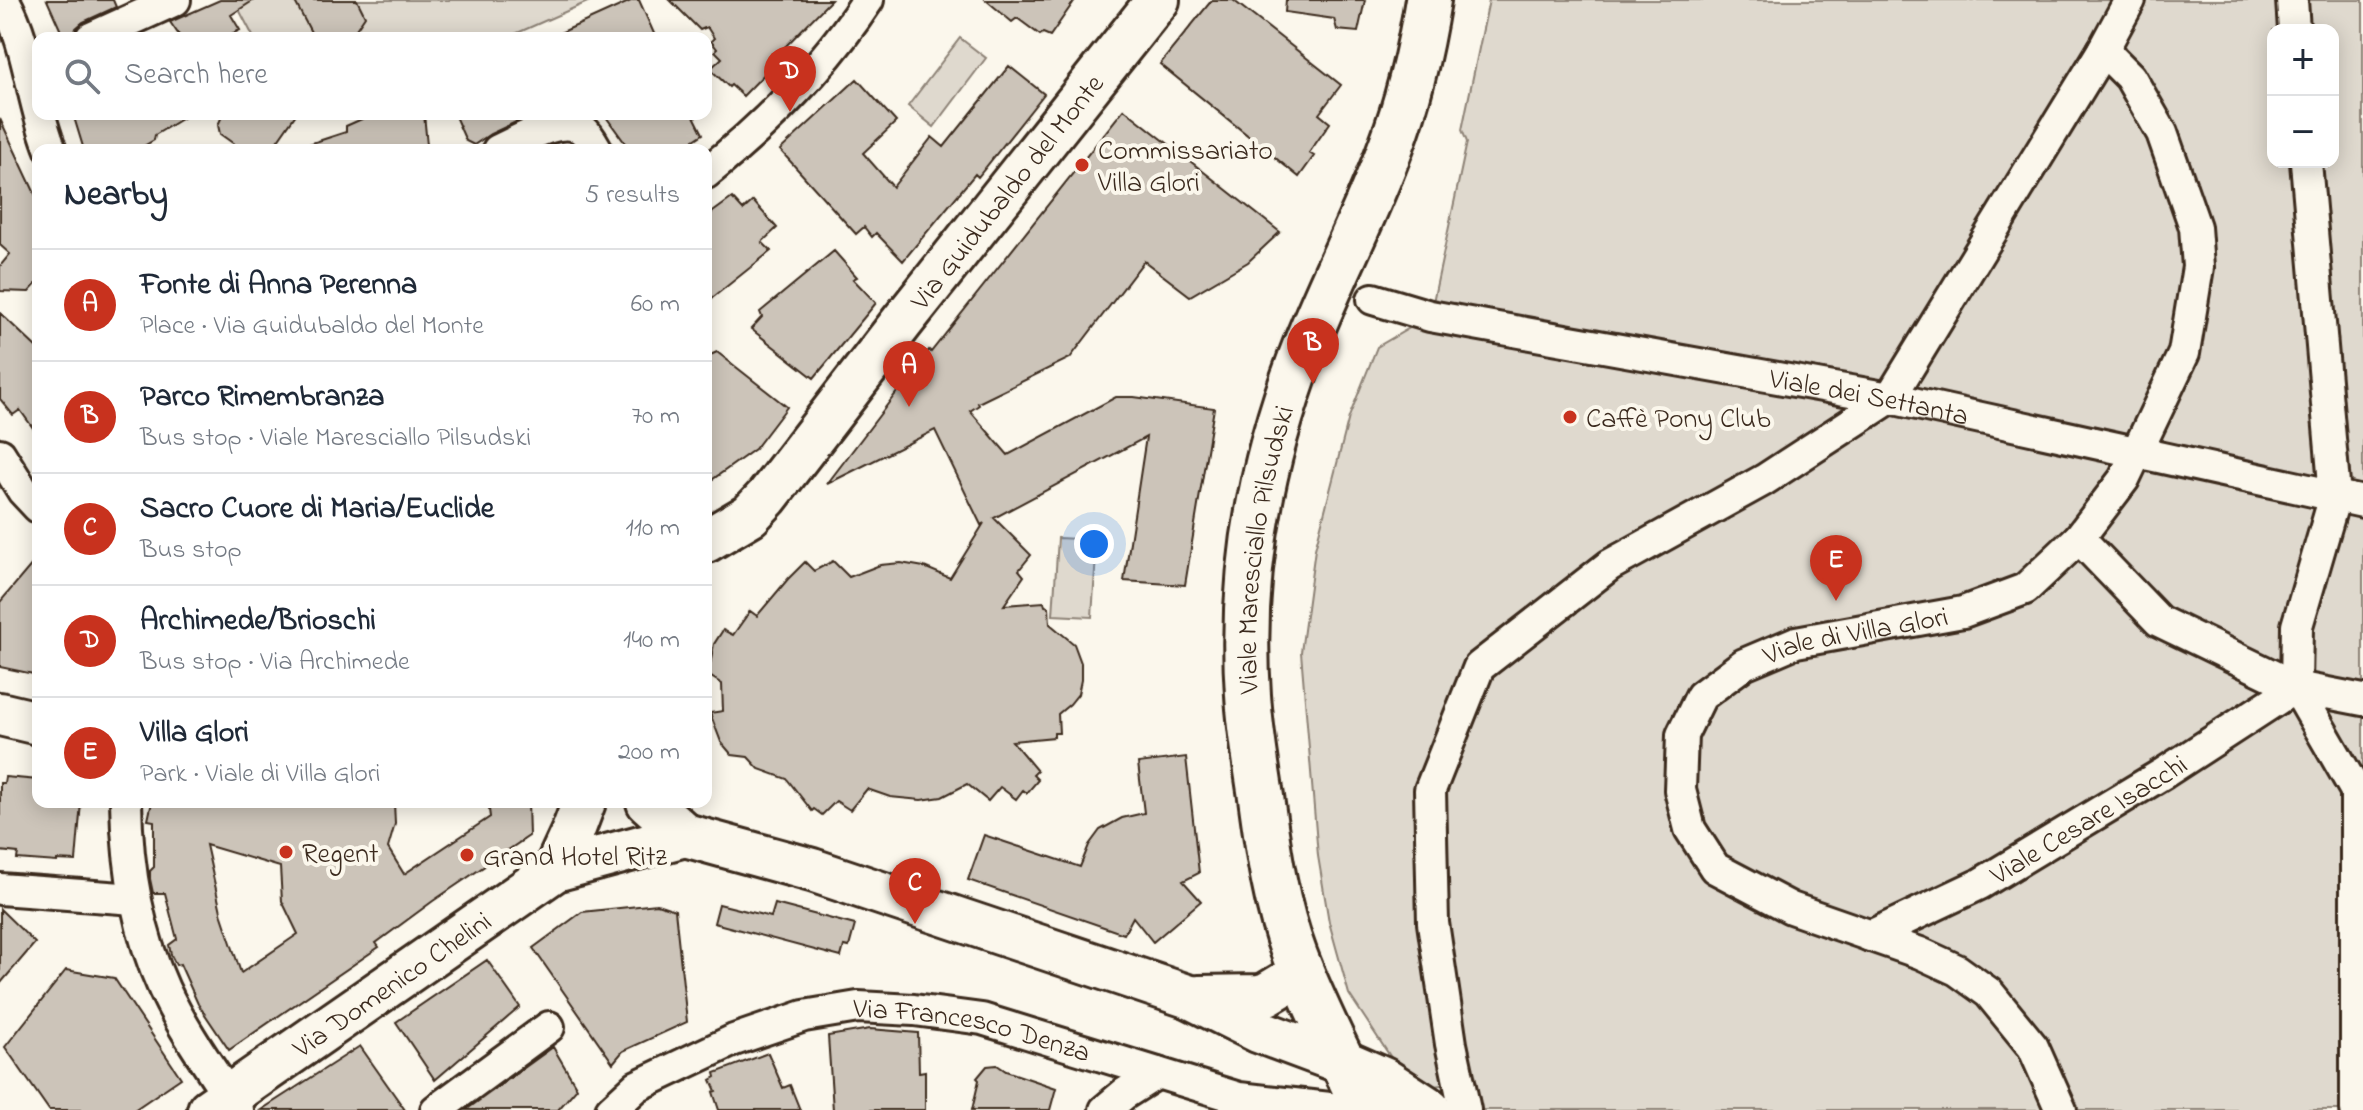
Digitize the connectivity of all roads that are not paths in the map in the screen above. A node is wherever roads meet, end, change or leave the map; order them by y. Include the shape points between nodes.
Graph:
1 (4, 0) edge
2 (175, 0) edge
3 (868, 0) edge
4 (1158, 0) edge
5 (1428, 0) edge
6 (2130, 0) edge
7 (2292, 0) edge
8 (2294, 24) edge
9 (104, 32) edge
10 (2103, 50) junction
11 (32, 62) edge
12 (41, 120) edge
13 (49, 144) edge
14 (512, 144) edge
15 (593, 144) edge
16 (712, 168) edge
17 (2307, 168) edge
18 (1373, 299) dead end
19 (1890, 398) junction
20 (2137, 451) junction
21 (0, 454) edge
22 (2349, 499) edge
23 (32, 501) edge
24 (712, 537) edge
25 (2079, 538) junction
26 (2296, 687) junction
27 (2363, 700) edge
28 (0, 714) edge
29 (32, 722) edge
30 (126, 808) edge
31 (581, 808) edge
32 (655, 808) edge
33 (685, 835) junction
34 (555, 870) junction
35 (0, 889) edge
36 (135, 899) junction
37 (1870, 936) junction
38 (1302, 973) junction
39 (1190, 997) junction
40 (549, 1027) dead end
41 (1344, 1063) junction
42 (1157, 1073) junction
43 (1251, 1104) edge
44 (225, 1105) edge
45 (1412, 1108) edge
46 (436, 1110) edge
47 (611, 1110) edge
48 (1105, 1110) edge
49 (1348, 1110) edge
50 (1365, 1110) edge
51 (1465, 1110) edge
52 (2061, 1110) edge
53 (2356, 1110) edge

1 - 11 street
2 - 9 street
3 - 16 street via 808,76
4 - 24 street, Via Guidubaldo del Monte via 767,497 750,515
5 - 38 main road, Viale Maresciallo Pilsudski via 1414,76 1391,147 1328,289 1282,414 1253,546 1246,619 1251,726 1270,858
6 - 10 street
7 - 8 street
10 - 19 street
10 - 20 street, Viale di Villa Glori via 2130,77 2162,133 2195,227 2198,267 2184,353
12 - 13 street
14 - 15 street via 567,124 582,129
17 - 22 street
18 - 19 street, Viale dei Settanta via 1430,316
19 - 20 street, Viale dei Settanta
19 - 51 street via 1764,480 1610,565 1479,667 1430,790 1433,923
20 - 22 street, Viale dei Settanta
20 - 25 street, Viale di Villa Glori via 2124,479
21 - 23 street
22 - 26 street via 2297,626
25 - 26 street via 2159,621
25 - 37 street, Viale di Villa Glori via 2025,589 1963,612 1796,642 1744,664 1701,696 1682,735 1680,790 1690,829 1715,868 1791,908
26 - 27 street
26 - 37 street, Viale Cesare Isacchi via 1980,884
26 - 53 street via 2356,791
28 - 29 street
30 - 36 street
31 - 34 street
32 - 33 street
33 - 34 street
33 - 39 street via 812,870
34 - 44 street, Via Domenico Chelini
35 - 36 street
36 - 44 street via 164,988
37 - 52 street, Viale di Villa Glori via 1957,970 1989,993 2033,1047
38 - 39 street via 1260,996
38 - 41 main road, Viale Maresciallo Pilsudski
39 - 41 street via 1258,1031
40 - 46 street
41 - 45 main road via 1383,1080
41 - 50 main road, Viale Maresciallo Pilsudski
42 - 43 street, Via Francesco Denza
42 - 47 street, Via Francesco Denza via 982,1019 849,1007 734,1040 637,1086
42 - 48 street
43 - 49 street, Via Francesco Denza

